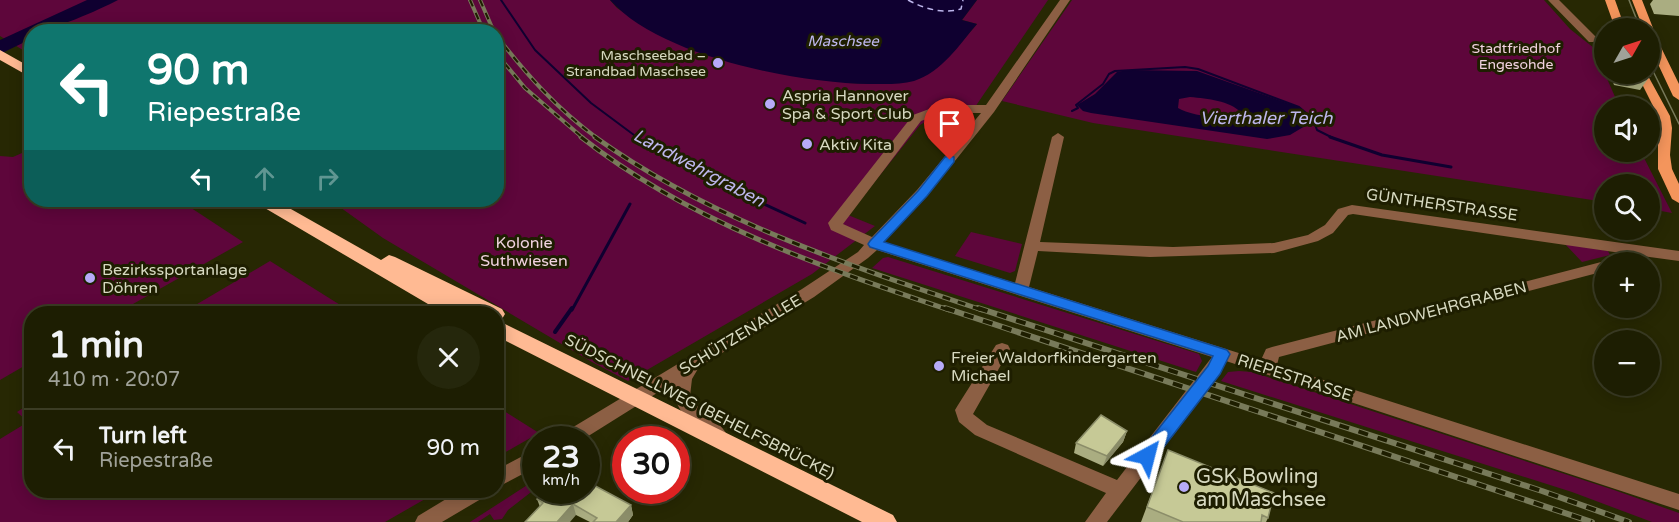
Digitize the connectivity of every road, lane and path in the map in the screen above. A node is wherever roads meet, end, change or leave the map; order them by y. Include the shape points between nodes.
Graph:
1 (1065, 0) edge
2 (1554, 0) edge
3 (1610, 0) edge
4 (1636, 0) edge
5 (1616, 18) edge
6 (1644, 18) edge
7 (1593, 40) dead end
8 (0, 42) edge
9 (0, 54) edge
10 (1660, 56) edge
11 (24, 64) edge
12 (24, 66) edge
13 (1647, 84) edge
14 (1679, 96) edge
15 (984, 108) junction
16 (1058, 137) dead end
17 (1679, 199) edge
18 (281, 207) edge
19 (282, 207) edge
20 (875, 244) junction
21 (1032, 246) junction
22 (1630, 249) junction
23 (1629, 252) edge
24 (374, 255) junction
25 (1679, 256) edge
26 (1594, 269) edge
27 (1021, 290) junction
28 (448, 306) edge
29 (460, 306) edge
30 (480, 306) edge
31 (504, 318) edge
32 (504, 331) edge
33 (504, 338) edge
34 (1002, 349) dead end
35 (1222, 354) junction
36 (694, 363) junction
37 (1267, 368) junction
38 (634, 399) junction
39 (589, 426) edge
40 (739, 454) junction
41 (522, 465) edge
42 (504, 475) edge
43 (1120, 490) junction
44 (466, 498) edge
45 (1679, 502) edge
46 (425, 522) edge
47 (868, 522) edge
48 (885, 522) edge
49 (1095, 522) edge

1 - 15 street, SCHÜTZENALLEE
2 - 7 street
3 - 5 main road
4 - 6 main road
8 - 11 highway
9 - 12 highway
10 - 14 main road
13 - 17 main road via 1664,116 1665,169
15 - 20 street, SCHÜTZENALLEE via 922,194
15 - 20 street, RIEPESTRASSE via 940,109 917,118 835,223 838,230
16 - 21 street
18 - 28 highway
19 - 24 highway
20 - 27 street, RIEPESTRASSE
20 - 36 street, SCHÜTZENALLEE via 852,264
21 - 22 street, GÜNTHERSTRASSE via 1122,253 1251,250 1282,246 1324,233 1343,212 1352,209
21 - 27 street
22 - 23 street
22 - 25 street, GÜNTHERSTRASSE
24 - 29 highway
24 - 30 highway
26 - 37 street, AM LANDWEHRGRABEN via 1272,353
27 - 35 street, RIEPESTRASSE
31 - 38 highway via 590,366 607,385
32 - 48 highway, SÜDSCHNELLWEG (BEHELFSBRÜCKE)
33 - 47 highway, SÜDSCHNELLWEG (BEHELFSBRÜCKE)
34 - 43 street via 964,410 965,417 981,430
35 - 37 street, RIEPESTRASSE
35 - 43 street
36 - 38 street, SCHÜTZENALLEE
36 - 40 street via 678,391 683,403
37 - 45 street, RIEPESTRASSE
38 - 39 street, SCHÜTZENALLEE
38 - 40 main road
40 - 47 main road
41 - 42 street
43 - 49 street
44 - 46 street

